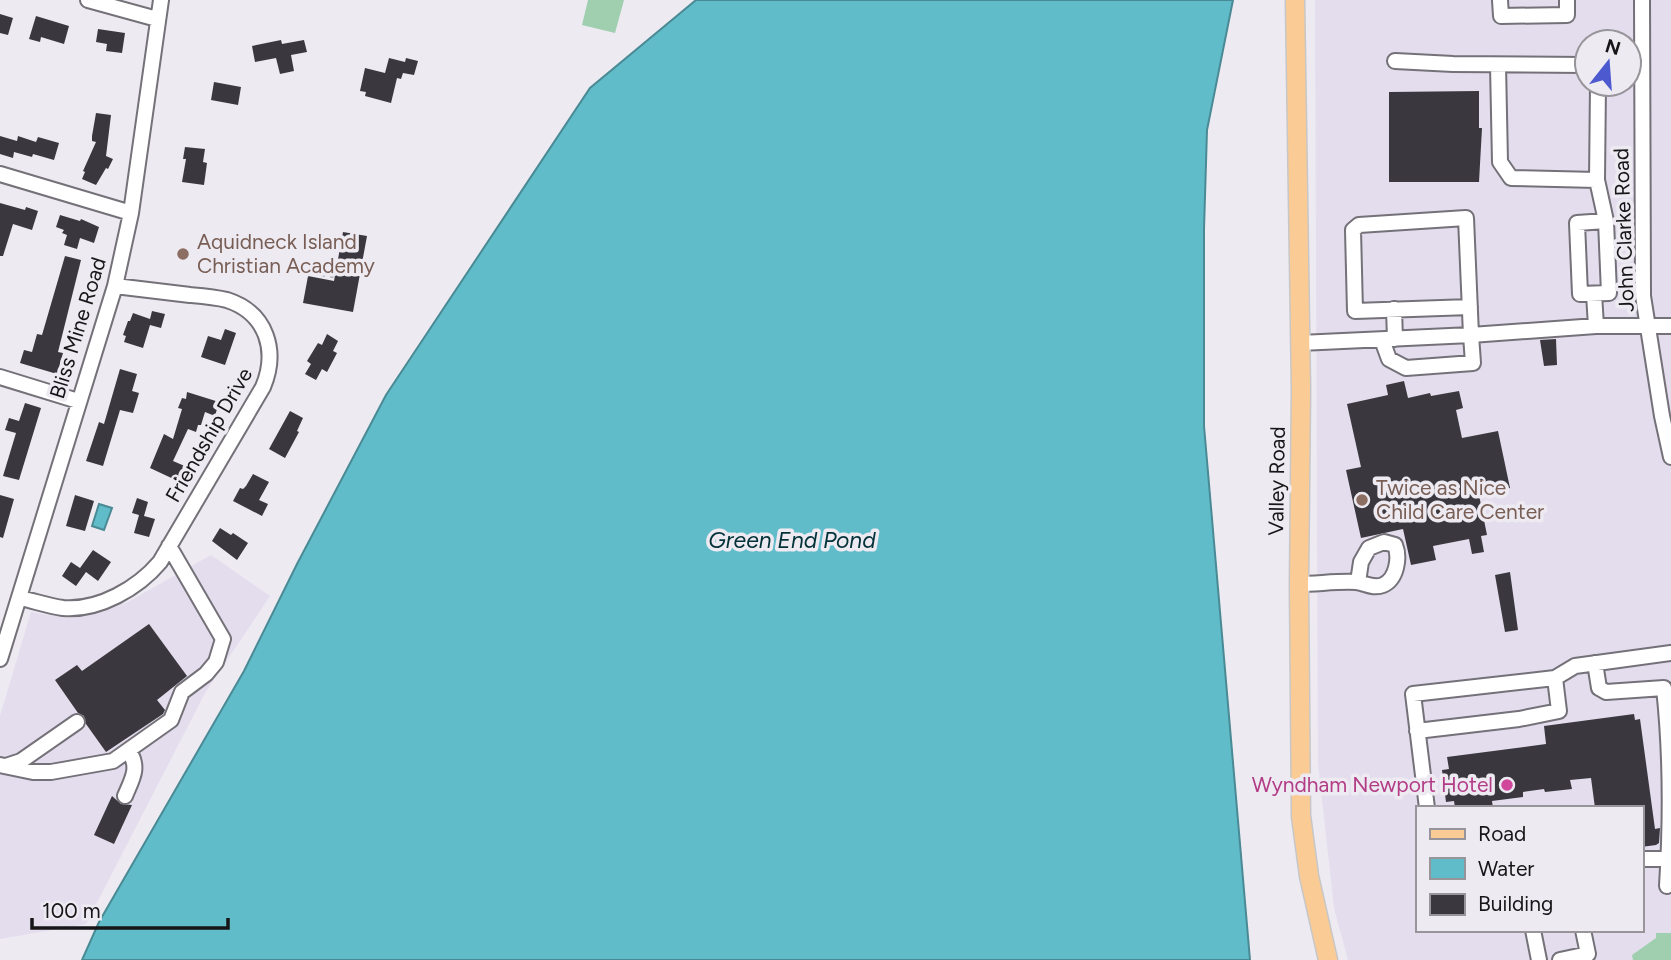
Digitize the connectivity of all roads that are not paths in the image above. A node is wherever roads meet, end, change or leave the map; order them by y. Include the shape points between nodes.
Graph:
1 (88, 0) edge
2 (161, 0) edge
3 (1295, 0) edge
4 (1500, 0) edge
5 (1567, 0) edge
6 (1642, 0) edge
7 (157, 19) junction
8 (1639, 28) edge
9 (1395, 61) dead end
10 (1498, 65) junction
11 (1573, 65) edge
12 (1598, 98) edge
13 (1637, 98) edge
14 (0, 174) edge
15 (1597, 180) junction
16 (131, 213) junction
17 (1606, 221) junction
18 (115, 286) junction
19 (1594, 293) junction
20 (1470, 307) junction
21 (1394, 309) junction
22 (1597, 326) junction
23 (1648, 326) junction
24 (1671, 326) edge
25 (1471, 335) junction
26 (1389, 339) junction
27 (1300, 343) junction
28 (0, 377) edge
29 (78, 401) junction
30 (1671, 457) edge
31 (169, 546) junction
32 (1358, 582) dead end
33 (1299, 584) junction
34 (20, 598) junction
35 (1671, 653) edge
36 (0, 659) edge
37 (1595, 663) junction
38 (1555, 678) junction
39 (77, 722) dead end
40 (1417, 731) junction
41 (129, 751) junction
42 (2, 766) edge
43 (125, 796) dead end
44 (1427, 806) edge
45 (1643, 859) edge
46 (1671, 859) edge
47 (1667, 886) dead end
48 (1533, 932) edge
49 (1583, 932) edge
50 (1328, 960) edge
51 (1539, 960) edge
52 (1560, 960) edge

1 - 7 street
2 - 7 street, Bliss Mine Road
3 - 27 main road, Valley Road
4 - 5 street via 1501,16 1567,15
6 - 8 street, John Clarke Road
7 - 16 street, Bliss Mine Road
9 - 10 street
10 - 11 street
10 - 15 street via 1500,162 1511,178
12 - 15 street
13 - 23 street, John Clarke Road via 1643,296
14 - 16 street
15 - 17 street
16 - 18 street, Bliss Mine Road
17 - 19 street via 1609,293
17 - 19 street via 1577,223 1580,294
18 - 29 street, Bliss Mine Road
18 - 31 street, Friendship Drive via 227,300 252,315 269,345 269,372 263,387
19 - 22 street
20 - 21 street
20 - 21 street via 1465,218 1359,225 1353,230 1355,311
20 - 25 street
21 - 26 street
22 - 23 street
22 - 25 street
23 - 24 street
23 - 30 street, John Clarke Road
25 - 26 street
25 - 26 street via 1473,363 1406,368 1390,359
26 - 27 street
27 - 33 main road, Valley Road
28 - 29 street
29 - 34 street, Bliss Mine Road
31 - 34 street, Friendship Drive via 149,574 100,602 64,608
31 - 41 street via 214,620 223,639 221,651 206,674 182,692 171,720
32 - 33 street
33 - 50 main road, Valley Road via 1301,816
34 - 36 street, Bliss Mine Road
35 - 37 street
37 - 38 street
37 - 46 street via 1599,688 1606,692 1664,688
38 - 40 street via 1559,711
38 - 40 street via 1413,694
39 - 42 street via 21,761
40 - 44 street
41 - 42 street via 113,761 51,772
41 - 43 street via 136,772
45 - 46 street
46 - 47 street
48 - 51 street
49 - 52 street via 1588,954

